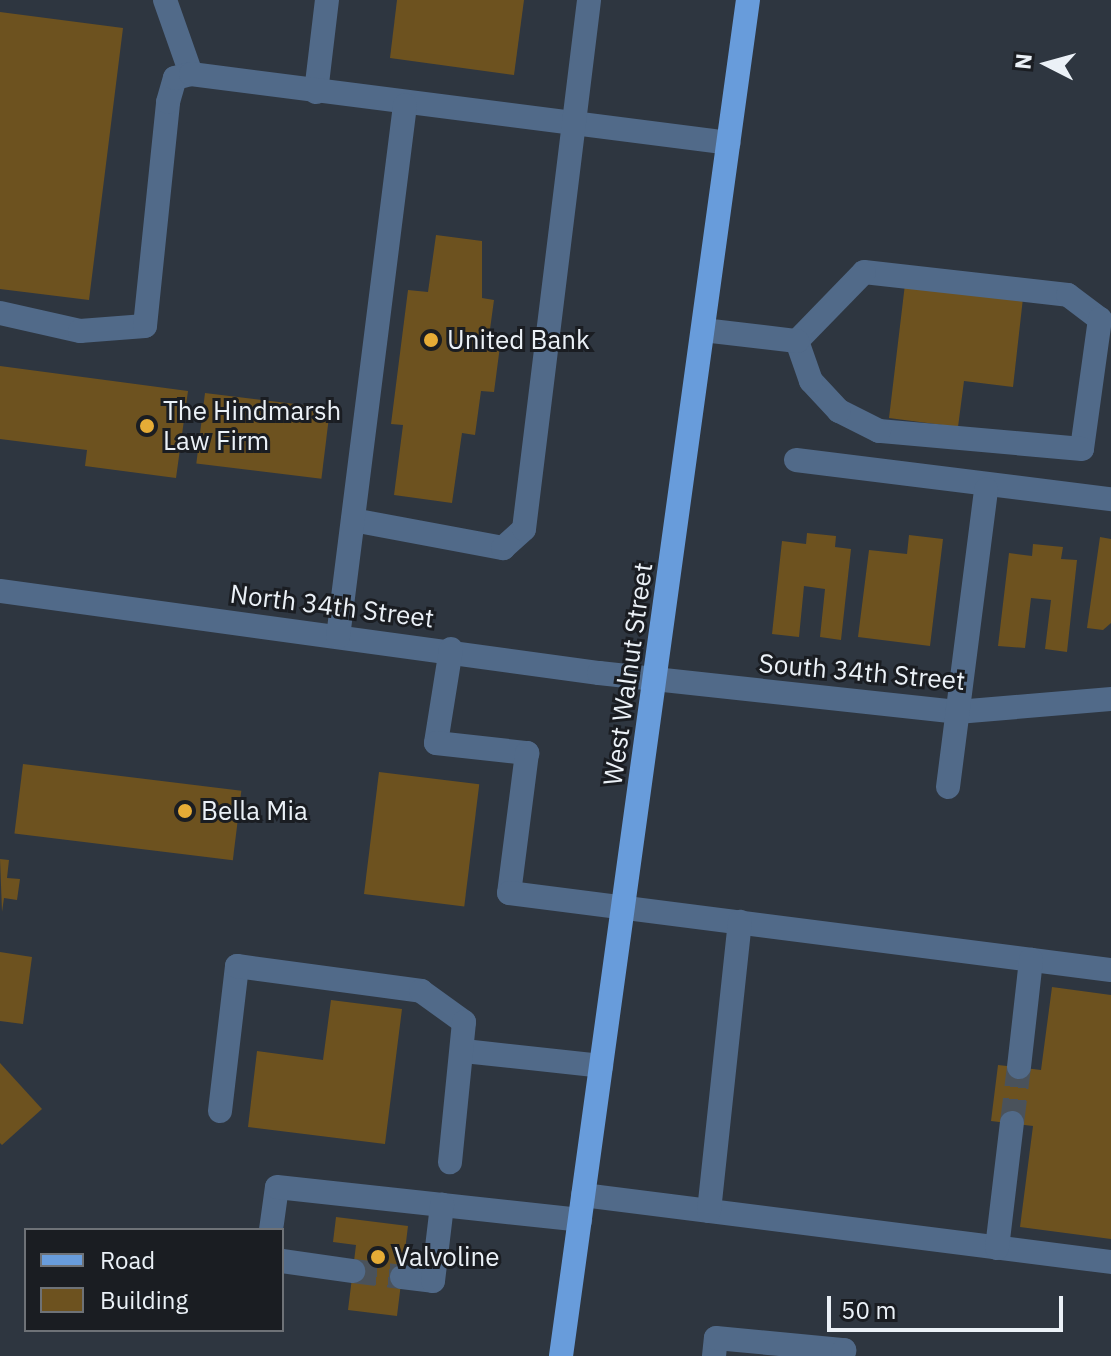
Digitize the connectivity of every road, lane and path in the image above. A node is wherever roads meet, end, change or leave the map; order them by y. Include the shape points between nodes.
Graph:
1 (165, 0) edge
2 (327, 0) edge
3 (589, 0) edge
4 (748, 0) edge
5 (191, 74) junction
6 (316, 92) junction
7 (405, 105) junction
8 (573, 125) junction
9 (729, 143) junction
10 (0, 313) edge
11 (703, 330) junction
12 (797, 341) junction
13 (796, 460) dead end
14 (986, 489) junction
15 (1111, 499) edge
16 (353, 520) junction
17 (0, 591) edge
18 (338, 637) junction
19 (451, 649) junction
20 (656, 679) junction
21 (1111, 699) edge
22 (957, 712) junction
23 (948, 787) dead end
24 (623, 907) junction
25 (740, 922) junction
26 (1031, 960) junction
27 (1111, 970) edge
28 (464, 1051) junction
29 (601, 1066) junction
30 (1019, 1067) tunnel mouth
31 (220, 1111) dead end
32 (1012, 1123) tunnel mouth
33 (450, 1162) dead end
34 (583, 1195) junction
35 (442, 1205) junction
36 (709, 1211) junction
37 (580, 1220) junction
38 (271, 1228) edge
39 (997, 1248) junction
40 (284, 1261) edge
41 (1111, 1262) edge
42 (353, 1271) tunnel mouth
43 (402, 1277) tunnel mouth
44 (561, 1356) edge
45 (714, 1356) edge
46 (843, 1356) edge

1 - 5 street
2 - 6 street
3 - 8 street
4 - 9 main road, West Walnut Street
5 - 6 street
5 - 10 street via 175,78 168,102 145,326 80,331
6 - 7 street
7 - 8 street
7 - 16 street
8 - 9 street
8 - 16 street via 520,536 503,548
9 - 11 main road, West Walnut Street
11 - 12 street
11 - 20 main road, West Walnut Street
12 - 12 street via 811,381 839,411 879,431 1082,449 1100,319 1068,295 864,272
13 - 14 street
14 - 15 street
14 - 22 street
16 - 18 street
17 - 18 street, North 34th Street
18 - 19 street, North 34th Street
19 - 20 street, North 34th Street
19 - 24 street via 436,743 527,753 509,893
20 - 22 street, South 34th Street
20 - 24 main road, West Walnut Street
21 - 22 street, South 34th Street
22 - 23 street
24 - 25 street
24 - 29 main road, West Walnut Street
25 - 26 street
25 - 36 street
26 - 27 street
26 - 30 street
28 - 29 street
28 - 31 street via 464,1022 421,991 237,966
28 - 33 street
29 - 34 main road, West Walnut Street
32 - 39 street
34 - 36 street
34 - 37 main road, West Walnut Street
35 - 37 street
35 - 38 street via 277,1187
35 - 43 street via 433,1281
36 - 39 street
37 - 44 main road, West Walnut Street
39 - 41 street
40 - 42 street
45 - 46 street via 716,1338 844,1350

